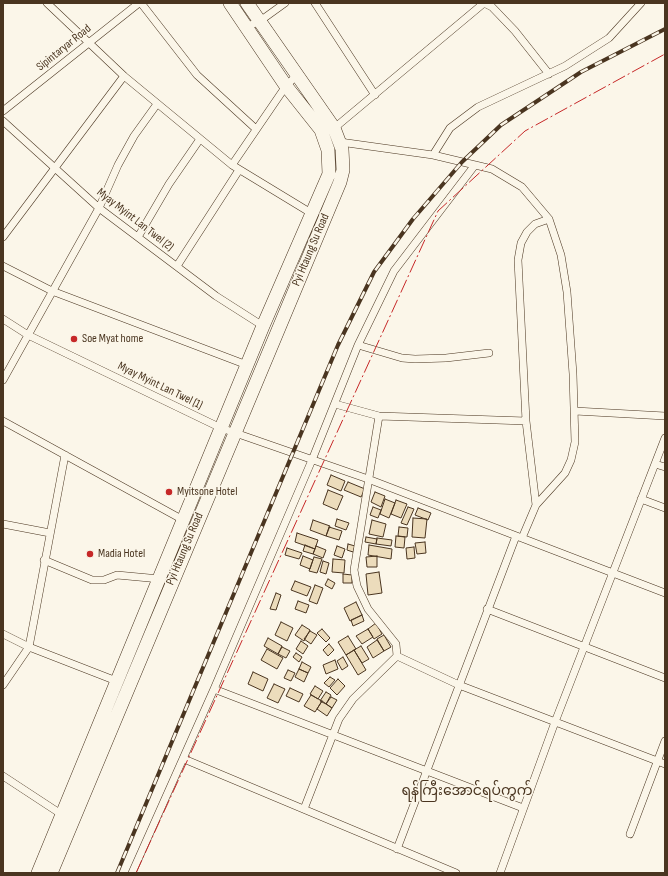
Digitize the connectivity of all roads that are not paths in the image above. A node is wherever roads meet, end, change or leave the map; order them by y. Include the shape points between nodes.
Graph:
1 (48, 3) edge
2 (140, 3) edge
3 (230, 3) edge
4 (247, 3) edge
5 (285, 3) edge
6 (314, 3) edge
7 (641, 3) edge
8 (260, 21) junction
9 (246, 27) junction
10 (88, 43) junction
11 (549, 74) junction
12 (297, 75) junction
13 (124, 76) junction
14 (286, 86) junction
15 (375, 95) junction
16 (157, 104) junction
17 (3, 111) edge
18 (3, 121) edge
19 (334, 128) junction
20 (256, 129) junction
21 (324, 136) junction
22 (200, 139) junction
23 (340, 142) junction
24 (433, 155) junction
25 (232, 165) junction
26 (475, 165) junction
27 (54, 168) junction
28 (239, 170) junction
29 (99, 208) junction
30 (311, 213) junction
31 (549, 220) junction
32 (302, 235) junction
33 (3, 237) edge
34 (138, 238) junction
35 (314, 242) junction
36 (3, 266) edge
37 (177, 266) junction
38 (52, 292) junction
39 (273, 302) junction
40 (286, 310) junction
41 (3, 319) edge
42 (263, 326) junction
43 (28, 335) junction
44 (358, 345) junction
45 (489, 353) dead end
46 (247, 365) junction
47 (3, 380) edge
48 (335, 404) junction
49 (575, 411) junction
50 (380, 416) junction
51 (665, 416) edge
52 (3, 421) edge
53 (526, 421) junction
54 (221, 428) junction
55 (234, 432) junction
56 (665, 438) edge
57 (65, 455) junction
58 (312, 460) junction
59 (655, 464) junction
60 (665, 467) edge
61 (368, 480) junction
62 (641, 499) junction
63 (536, 505) junction
64 (665, 508) edge
65 (183, 520) junction
66 (196, 523) junction
67 (3, 524) edge
68 (50, 533) junction
69 (519, 537) junction
70 (44, 560) junction
71 (612, 574) junction
72 (158, 579) junction
73 (173, 580) junction
74 (665, 593) edge
75 (487, 609) junction
76 (144, 632) junction
77 (3, 634) edge
78 (28, 647) junction
79 (585, 647) junction
80 (397, 656) junction
81 (665, 678) edge
82 (3, 685) edge
83 (124, 685) junction
84 (459, 686) junction
85 (214, 689) junction
86 (555, 722) junction
87 (333, 734) junction
88 (665, 741) edge
89 (184, 759) junction
90 (662, 762) edge
91 (426, 770) junction
92 (3, 776) edge
93 (523, 808) junction
94 (304, 809) junction
95 (68, 818) junction
96 (630, 834) dead end
97 (397, 850) junction
98 (38, 873) edge
99 (52, 873) edge
100 (132, 873) edge
101 (456, 873) edge
102 (500, 873) edge

1 - 10 street
2 - 10 street, Sipintaryar Road
2 - 20 street via 197,75
3 - 9 highway
4 - 8 highway, Pyi Htaung Su Road
5 - 8 street
6 - 15 street
7 - 11 street via 609,38
8 - 9 street
8 - 12 highway, Pyi Htaung Su Road
9 - 14 highway
10 - 13 street
10 - 17 street, Sipintaryar Road
11 - 15 street via 515,32 492,7 484,3 393,77
11 - 24 street via 478,107 450,128
12 - 14 street
12 - 19 highway, Pyi Htaung Su Road
13 - 16 street
13 - 27 street
14 - 20 street
14 - 21 highway
15 - 19 street
16 - 22 street
16 - 29 street via 134,136
18 - 27 street, Myay Myint Lan Twel (2)
19 - 21 street
19 - 23 highway, Pyi Htaung Su Road
20 - 25 street
21 - 30 highway, Pyi Htaung Su Road via 330,162 329,174
22 - 25 street
22 - 34 street via 169,184
23 - 24 street
23 - 35 highway, Pyi Htaung Su Road via 343,158 340,182
24 - 26 street
25 - 28 street
26 - 31 street via 492,169 522,187
26 - 44 street via 394,271
27 - 29 street, Myay Myint Lan Twel (2)
27 - 33 street
28 - 30 street
28 - 37 street
29 - 34 street, Myay Myint Lan Twel (2)
29 - 38 street
30 - 32 highway, Pyi Htaung Su Road
31 - 49 street via 561,255 567,292
31 - 53 street via 535,224 527,232 521,243 518,260
32 - 35 highway
32 - 39 highway, Pyi Htaung Su Road
34 - 37 street, Myay Myint Lan Twel (2)
35 - 40 highway, Pyi Htaung Su Road
36 - 38 street
37 - 42 street, Myay Myint Lan Twel (2) via 216,296
38 - 43 street
38 - 46 street
39 - 40 highway
39 - 42 highway, Pyi Htaung Su Road
40 - 55 highway, Pyi Htaung Su Road
41 - 43 street, Myay Myint Lan Twel (1)
42 - 46 highway, Pyi Htaung Su Road
43 - 47 street
43 - 54 street, Myay Myint Lan Twel (1)
44 - 45 street via 402,358 415,359
44 - 48 street
46 - 54 highway, Pyi Htaung Su Road
48 - 50 street
48 - 58 street
49 - 51 street
49 - 63 street via 575,442 571,460 565,473
50 - 53 street
50 - 61 street
52 - 57 street
53 - 63 street
54 - 55 street, Myay Myint Lan Twel (1)
54 - 65 highway, Pyi Htaung Su Road
55 - 58 street, Myay Myint Lan Twel (1)
55 - 66 highway, Pyi Htaung Su Road
56 - 59 street
57 - 65 street
57 - 68 street
58 - 61 street, Myay Myint Lan Twel (1)
58 - 85 street
59 - 60 street
59 - 62 street
61 - 69 street, Myay Myint Lan Twel (1)
61 - 80 street via 354,570 362,597 368,609 396,644
62 - 64 street
62 - 71 street
63 - 69 street
65 - 66 street
65 - 72 highway, Pyi Htaung Su Road
66 - 73 highway, Pyi Htaung Su Road
67 - 68 street
68 - 70 street
69 - 71 street, Myay Myint Lan Twel (1)
69 - 75 street
70 - 72 street via 92,580 104,580 117,575
70 - 78 street
71 - 74 street, Myay Myint Lan Twel (1)
71 - 79 street
72 - 73 street
72 - 76 highway, Pyi Htaung Su Road
73 - 76 highway, Pyi Htaung Su Road
75 - 79 street
75 - 84 street
76 - 83 highway, Pyi Htaung Su Road
77 - 78 street
78 - 82 street
78 - 83 street
79 - 81 street
79 - 86 street
80 - 84 street
80 - 87 street via 353,699 339,719
83 - 95 highway, Pyi Htaung Su Road
84 - 86 street
84 - 91 street
85 - 87 street
85 - 89 street
86 - 90 street
86 - 93 street
87 - 91 street
87 - 94 street
88 - 90 street
89 - 94 street
89 - 100 street
90 - 96 street
91 - 93 street
91 - 97 street
92 - 95 street
93 - 102 street
94 - 97 street
95 - 98 highway, Pyi Htaung Su Road
95 - 99 highway, Pyi Htaung Su Road
97 - 101 street

